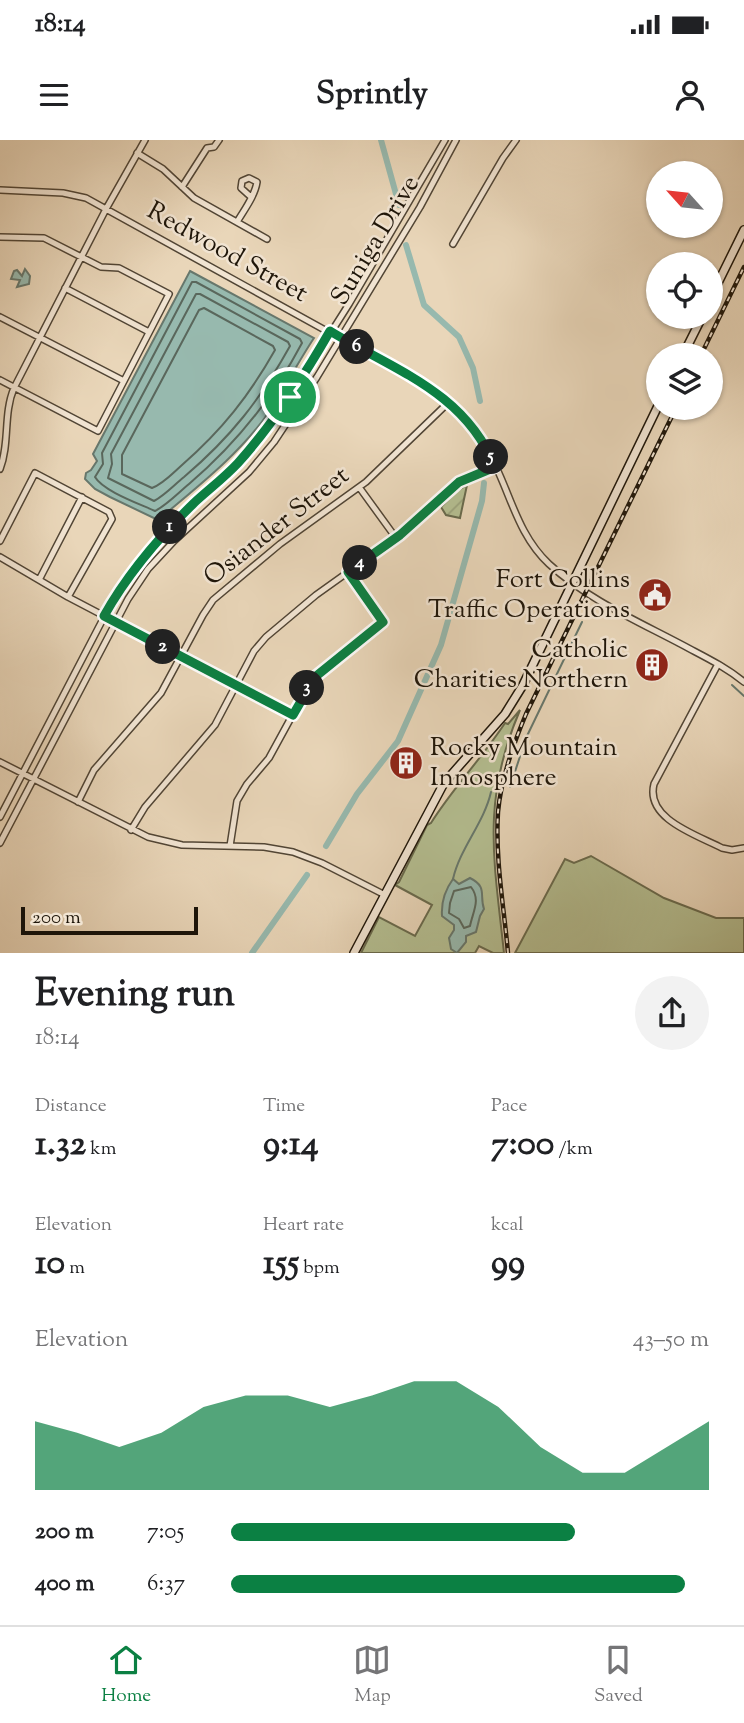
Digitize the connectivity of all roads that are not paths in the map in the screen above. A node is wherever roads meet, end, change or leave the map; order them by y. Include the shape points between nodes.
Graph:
1 (145, 140) edge
2 (205, 140) edge
3 (219, 140) edge
4 (445, 140) edge
5 (456, 140) edge
6 (516, 140) edge
7 (207, 148) junction
8 (137, 153) junction
9 (182, 187) junction
10 (0, 190) edge
11 (251, 197) dead end
12 (106, 209) junction
13 (237, 222) junction
14 (744, 230) edge
15 (0, 237) edge
16 (267, 239) dead end
17 (453, 244) dead end
18 (80, 258) junction
19 (723, 273) edge
20 (65, 288) junction
21 (0, 317) edge
22 (330, 331) junction
23 (149, 332) junction
24 (40, 336) junction
25 (341, 338) junction
26 (0, 380) edge
27 (124, 381) junction
28 (14, 388) junction
29 (449, 401) junction
30 (651, 420) edge
31 (495, 467) junction
32 (0, 469) edge
33 (359, 487) junction
34 (82, 497) junction
35 (396, 538) junction
36 (0, 541) edge
37 (0, 557) edge
38 (348, 572) junction
39 (39, 580) junction
40 (572, 583) junction
41 (68, 597) junction
42 (104, 616) junction
43 (115, 622) junction
44 (181, 656) junction
45 (718, 664) junction
46 (744, 682) edge
47 (236, 685) junction
48 (293, 715) junction
49 (0, 762) edge
50 (23, 774) junction
51 (33, 779) junction
52 (78, 802) junction
53 (0, 817) edge
54 (131, 830) junction
55 (0, 842) edge
56 (230, 846) junction
57 (744, 848) edge
58 (385, 895) junction
59 (354, 953) edge

1 - 8 street
2 - 7 street
3 - 7 street via 215,147
4 - 22 street, Suniga Drive
5 - 25 street, Suniga Drive
6 - 17 street
7 - 9 street
8 - 9 street
8 - 12 street
9 - 13 street
10 - 12 street, Redwood Street via 64,193
11 - 13 street
12 - 18 street
12 - 22 street, Redwood Street
13 - 16 street
14 - 19 main road
15 - 18 street via 44,239
18 - 20 street
18 - 23 street via 119,268 169,294
20 - 23 street
20 - 24 street
21 - 24 street
22 - 25 street, Redwood Street
22 - 42 street, Suniga Drive via 268,428 138,563
23 - 27 street
24 - 27 street
24 - 28 street
25 - 29 street, Redwood Street
25 - 43 street, Suniga Drive via 274,442 148,569
26 - 28 street
27 - 28 street via 98,431
28 - 32 street via 6,411
29 - 31 street, Redwood Street via 474,429
29 - 33 street, Osiander Street
30 - 40 main road
31 - 35 street via 459,482
31 - 40 street, Redwood Street via 530,543
33 - 35 street
33 - 44 street, Osiander Street via 280,544 214,600
34 - 36 street via 35,473
34 - 39 street
34 - 41 street via 109,512 112,519
35 - 38 street
37 - 39 street
38 - 47 street via 260,643
38 - 48 street via 383,622 315,677
39 - 41 street
40 - 45 street, Redwood Street
40 - 58 main road via 513,702 444,783
41 - 42 street
42 - 43 street
42 - 50 street, Suniga Drive
43 - 44 street
43 - 51 street, Suniga Drive
44 - 47 street
44 - 52 street, Osiander Street via 161,692 94,770
45 - 46 street, Redwood Street
45 - 57 street via 654,784 652,798 659,813 673,822 722,848
47 - 48 street
47 - 54 street via 215,725
48 - 56 street via 237,801
49 - 50 street
50 - 51 street
50 - 53 street, Suniga Drive
51 - 52 street
51 - 55 street, Suniga Drive
52 - 54 street
54 - 56 street via 182,845
56 - 58 street via 264,846 301,854
58 - 59 main road

